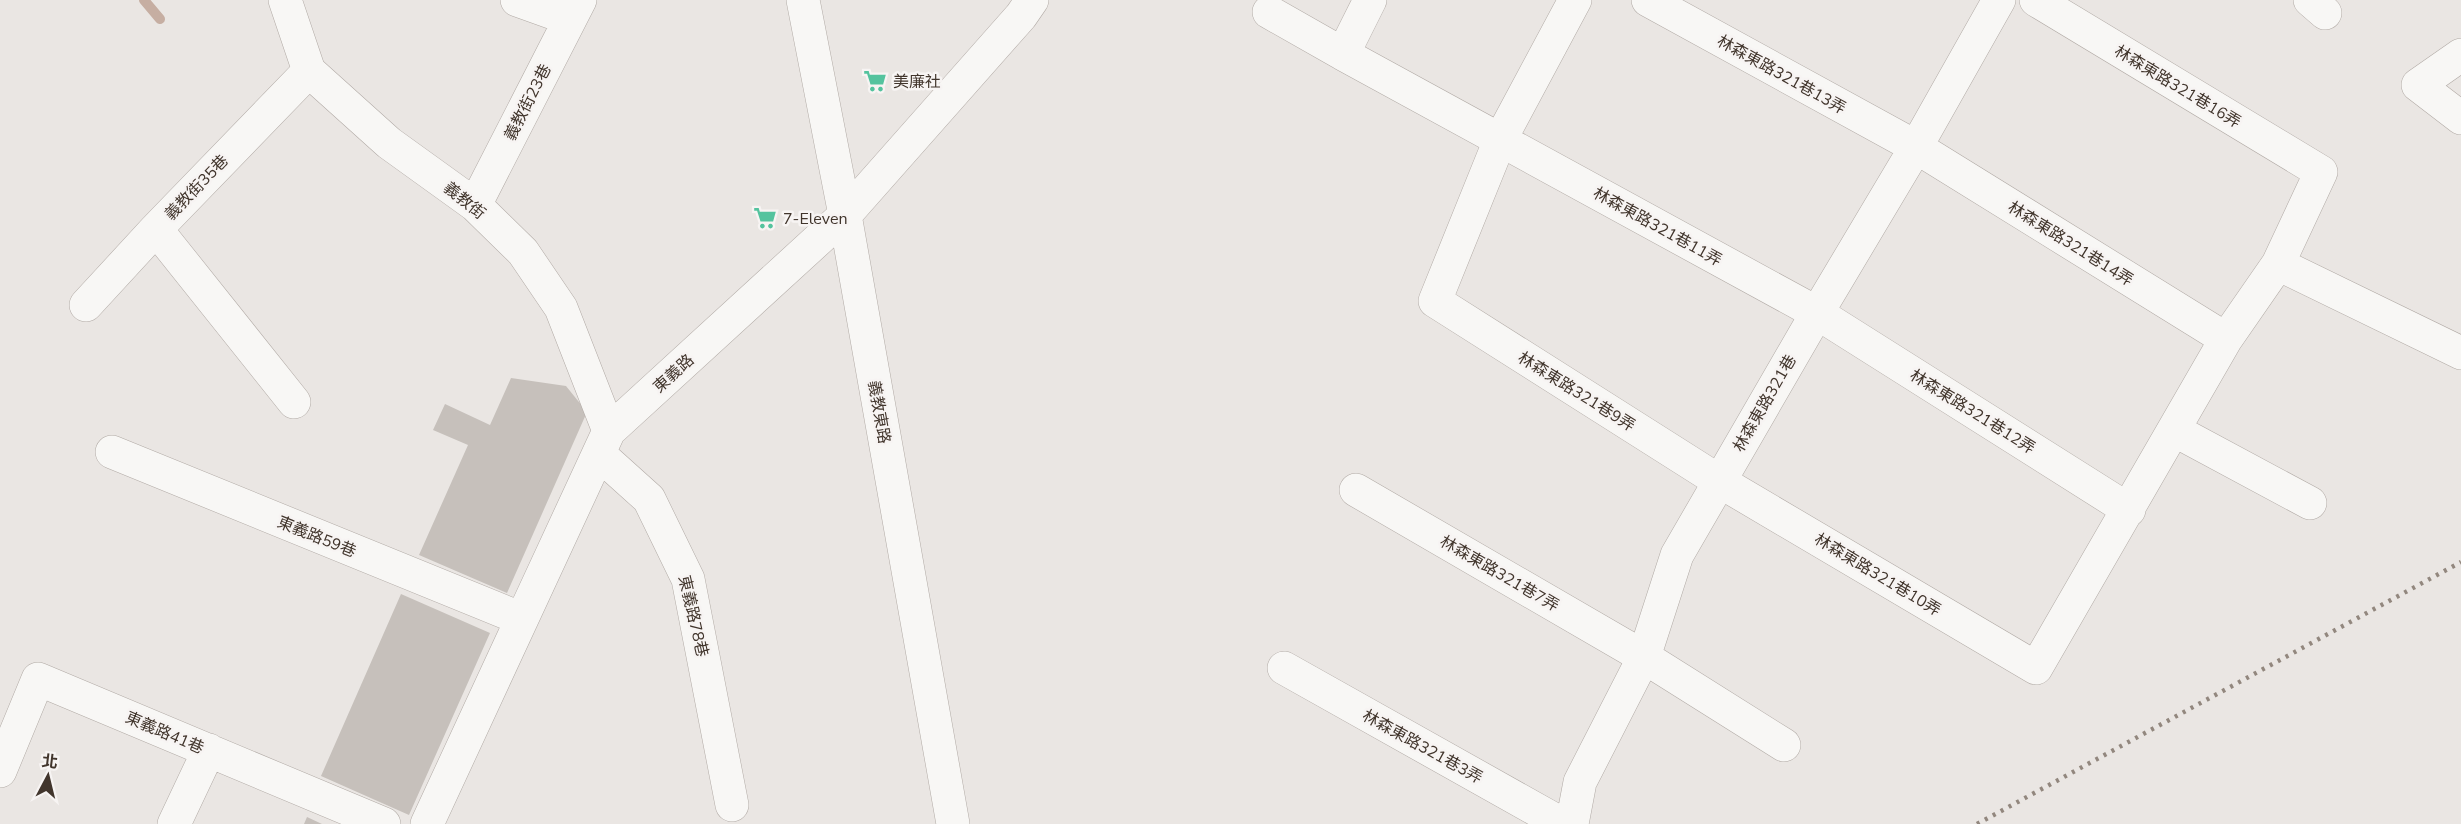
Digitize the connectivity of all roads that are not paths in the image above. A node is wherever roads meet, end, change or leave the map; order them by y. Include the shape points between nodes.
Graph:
1 (517, 0) edge
2 (803, 0) edge
3 (1032, 0) edge
4 (1370, 0) edge
5 (1575, 0) edge
6 (1648, 0) edge
7 (1999, 0) edge
8 (2036, 0) edge
9 (296, 9) edge
10 (575, 10) edge
11 (1269, 12) dead end
12 (1343, 54) junction
13 (2461, 55) edge
14 (309, 71) junction
15 (2461, 118) edge
16 (1500, 140) junction
17 (1916, 147) junction
18 (475, 205) junction
19 (845, 215) junction
20 (156, 229) junction
21 (2278, 264) junction
22 (86, 305) dead end
23 (1817, 313) junction
24 (2226, 339) junction
25 (2461, 353) edge
26 (294, 402) dead end
27 (2175, 430) junction
28 (604, 442) junction
29 (112, 452) dead end
30 (1719, 481) junction
31 (1356, 490) dead end
32 (2310, 503) dead end
33 (2129, 510) junction
34 (522, 619) junction
35 (1644, 657) junction
36 (1284, 668) dead end
37 (1784, 745) dead end
38 (209, 750) junction
39 (0, 771) edge
40 (732, 805) dead end
41 (174, 824) edge
42 (384, 824) edge
43 (427, 824) edge
44 (953, 824) edge
45 (1562, 824) edge
46 (1572, 824) edge

1 - 10 street
2 - 19 street, 義教東路
3 - 19 street, 東義路
4 - 12 street
5 - 16 street
6 - 17 street, 林森東路321巷13弄
7 - 17 street, 林森東路321巷
8 - 21 street, 林森東路321巷16弄 via 2321,172
9 - 14 street, 義教街
10 - 18 street, 義教街23巷
11 - 12 street, 林森東路321巷11弄
12 - 16 street, 林森東路321巷11弄
13 - 15 street via 2418,85
14 - 18 street, 義教街 via 389,143
14 - 20 street, 義教街35巷
16 - 23 street, 林森東路321巷11弄
16 - 30 street, 林森東路321巷9弄 via 1435,301
17 - 23 street, 林森東路321巷
17 - 24 street, 林森東路321巷14弄
18 - 28 street, 義教街 via 523,252 561,308
19 - 28 street, 東義路
19 - 44 street, 義教東路
20 - 22 street, 義教街35巷
20 - 26 street
21 - 24 street
21 - 25 street
23 - 30 street, 林森東路321巷
23 - 33 street, 林森東路321巷12弄
24 - 27 street
27 - 32 street
27 - 33 street
28 - 34 street, 東義路
28 - 40 street, 東義路78巷 via 649,499 688,579
29 - 34 street, 東義路59巷
30 - 33 street, 林森東路321巷10弄 via 2036,668
30 - 35 street, 林森東路321巷 via 1677,555
31 - 35 street, 林森東路321巷7弄
34 - 43 street, 東義路
35 - 37 street, 林森東路321巷7弄
35 - 46 street, 林森東路321巷 via 1580,782
36 - 45 street, 林森東路321巷3弄
38 - 39 street, 東義路41巷 via 38,679
38 - 41 street
38 - 42 street, 東義路41巷

